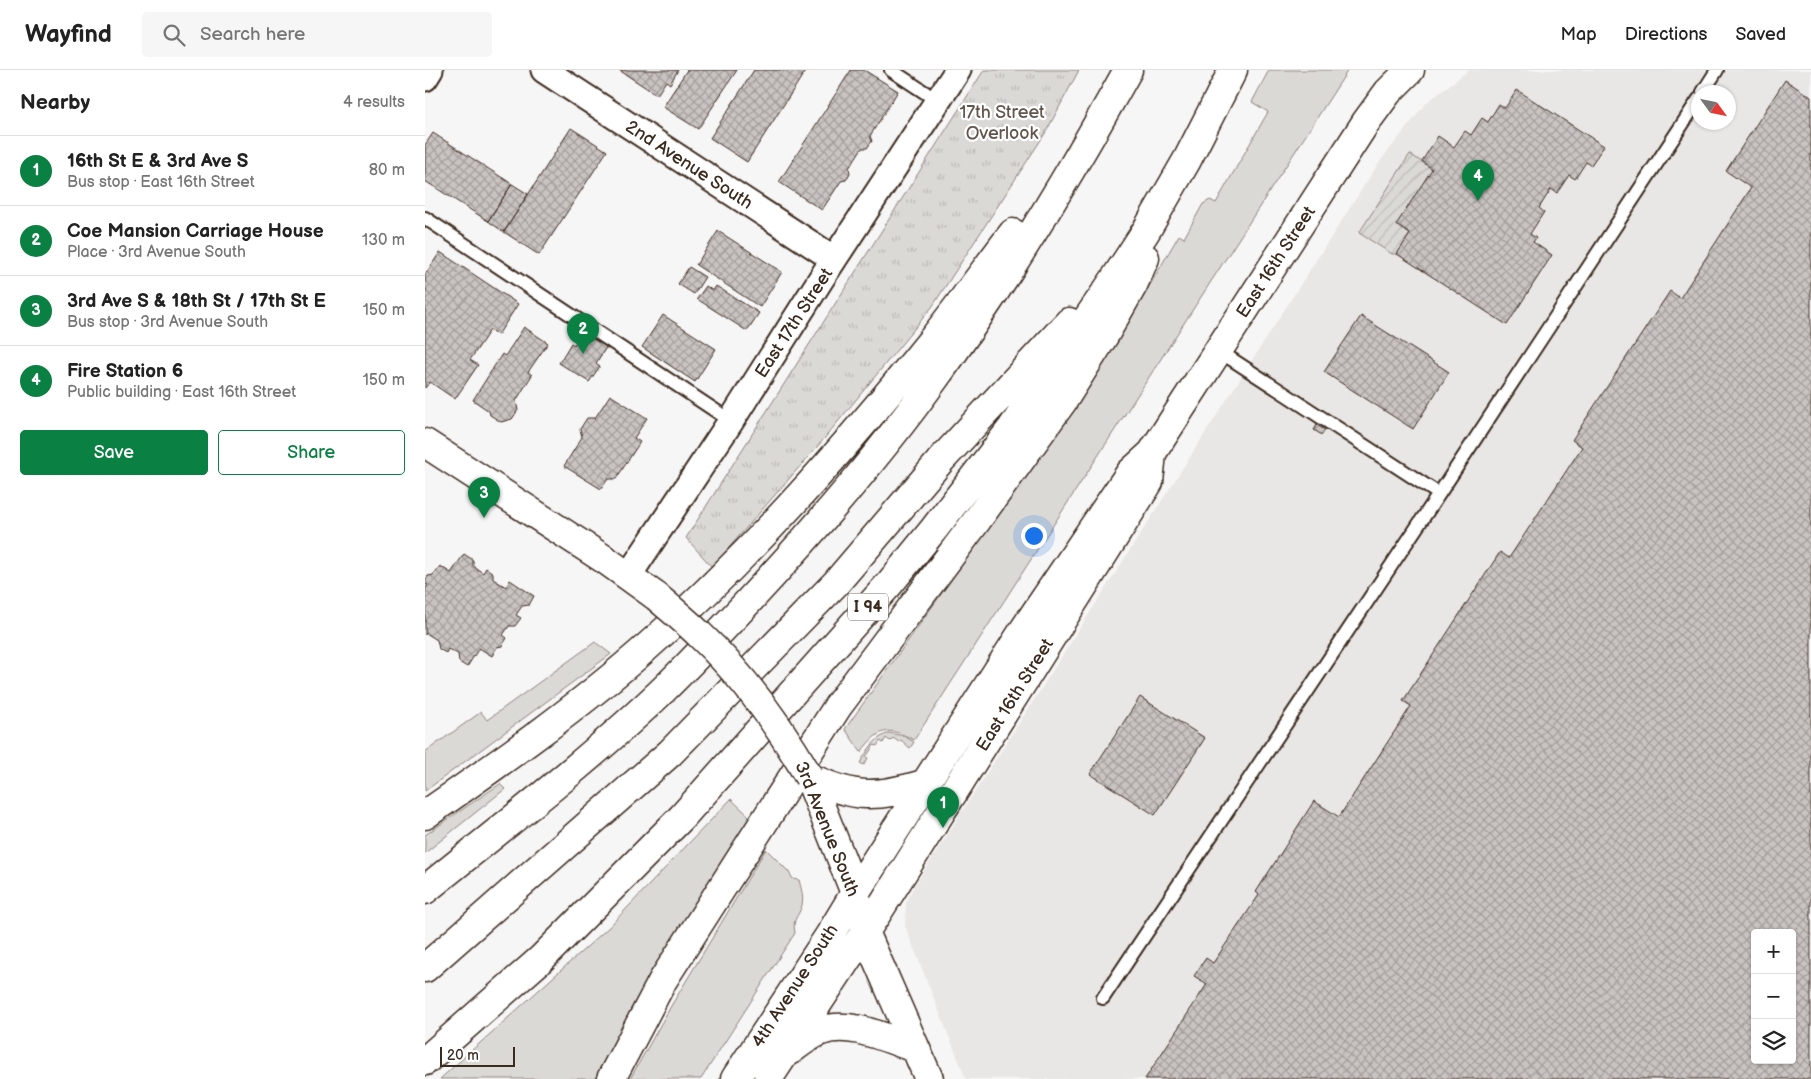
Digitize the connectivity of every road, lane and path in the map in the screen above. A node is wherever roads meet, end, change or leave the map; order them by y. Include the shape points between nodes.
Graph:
1 (430, 70) edge
2 (544, 70) edge
3 (891, 70) edge
4 (958, 70) edge
5 (1118, 70) edge
6 (1128, 70) edge
7 (1411, 70) edge
8 (1717, 70) edge
9 (1230, 77) edge
10 (425, 78) edge
11 (1392, 81) edge
12 (1707, 85) edge
13 (939, 100) junction
14 (1691, 111) edge
15 (425, 218) edge
16 (1146, 231) junction
17 (834, 259) junction
18 (1219, 351) junction
19 (731, 421) junction
20 (425, 443) edge
21 (1152, 453) junction
22 (1439, 494) junction
23 (629, 576) junction
24 (809, 777) junction
25 (924, 784) junction
26 (425, 815) edge
27 (425, 890) edge
28 (855, 892) junction
29 (865, 932) junction
30 (425, 968) edge
31 (1103, 998) dead end
32 (915, 1048) junction
33 (425, 1060) edge
34 (775, 1068) edge
35 (611, 1079) edge
36 (735, 1079) edge
37 (929, 1079) edge

1 - 10 street
2 - 17 street, 2nd Avenue South
3 - 13 lane
4 - 13 street, East 17th Street
5 - 26 main road via 1059,167 950,316 786,510 722,576 630,661 548,727
6 - 27 main road via 1068,177 972,326 903,421 819,524 721,632 660,693 567,775
7 - 11 main road, East 16th Street
8 - 12 lane
9 - 16 main road, I 94
9 - 35 main road via 1133,285 1104,336 1063,401 838,706 663,980
11 - 18 main road, East 16th Street
13 - 17 street, East 17th Street
14 - 22 lane
15 - 19 lane
16 - 30 main road via 1076,315 942,459 836,583 670,753
16 - 33 main road, I 94 via 1012,428 890,583 682,817 541,959
17 - 19 street, East 17th Street
18 - 21 main road, East 16th Street
18 - 22 lane
19 - 23 street, East 17th Street
20 - 23 main road, 3rd Avenue South
21 - 25 main road, East 16th Street via 1130,473
21 - 29 main road, East 16th Street via 1149,482
22 - 31 lane
23 - 24 main road, 3rd Avenue South, bridge via 700,635 734,671 795,752
24 - 25 main road via 831,787 875,795
24 - 28 main road, 3rd Avenue South
25 - 28 main road, East 16th Street
28 - 29 main road, 3rd Avenue South
28 - 36 main road, 4th Avenue South
29 - 32 main road, 3rd Avenue South
29 - 34 main road, 4th Avenue South
32 - 34 main road via 857,1030 822,1031 803,1041
32 - 37 main road, 3rd Avenue South

